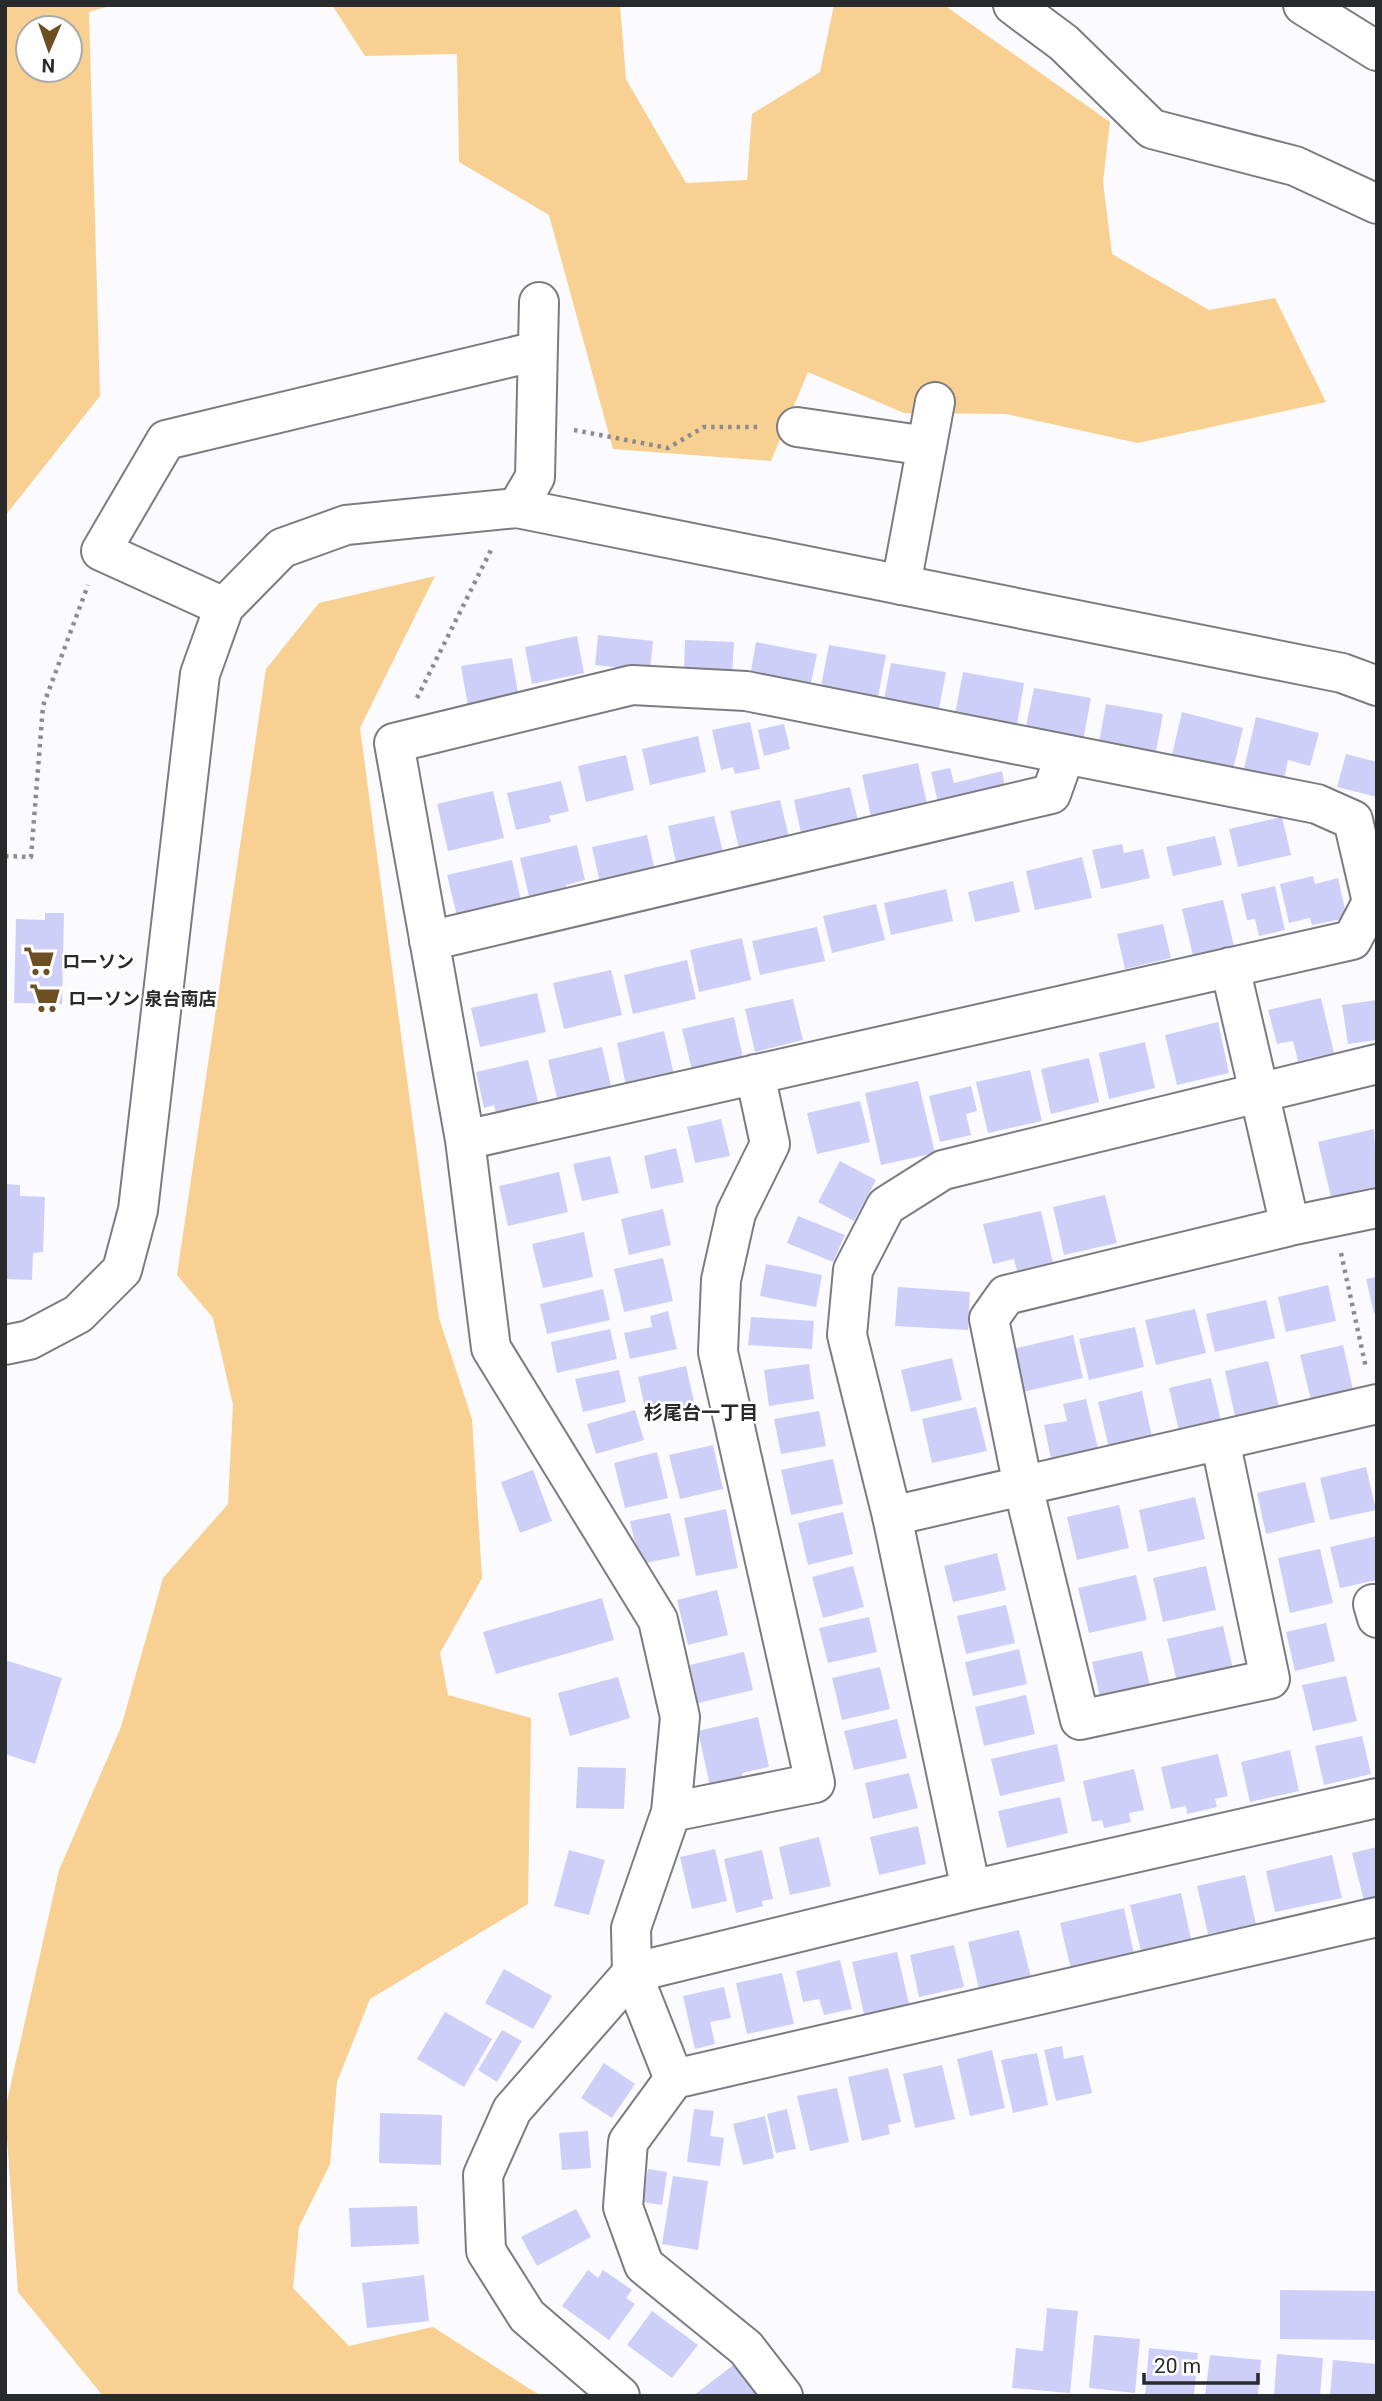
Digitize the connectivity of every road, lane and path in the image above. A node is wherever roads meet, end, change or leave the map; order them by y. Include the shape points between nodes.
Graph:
1 (1013, 5) edge
2 (1303, 5) edge
3 (1377, 51) edge
4 (1377, 204) edge
5 (539, 302) dead end
6 (537, 351) junction
7 (935, 402) dead end
8 (536, 422) junction
9 (797, 427) joint
10 (927, 446) junction
11 (517, 508) junction
12 (101, 551) junction
13 (901, 585) junction
14 (223, 607) junction
15 (1377, 686) edge
16 (394, 743) junction
17 (1065, 755) junction
18 (5, 856) edge
19 (429, 941) junction
20 (1230, 967) junction
21 (1377, 1065) edge
22 (755, 1074) junction
23 (1260, 1094) junction
24 (465, 1140) junction
25 (1377, 1208) edge
26 (1333, 1216) junction
27 (1290, 1226) junction
28 (5, 1345) edge
29 (1375, 1404) edge
30 (1220, 1440) junction
31 (1023, 1486) junction
32 (892, 1516) junction
33 (1377, 1798) edge
34 (671, 1812) junction
35 (971, 1890) junction
36 (1377, 1917) edge
37 (632, 1973) junction
38 (674, 2079) junction
39 (620, 2396) edge
40 (783, 2396) edge

1 - 4 street via 1064,43 1152,129 1295,166
2 - 3 street
5 - 6 street
6 - 8 street
6 - 12 street via 166,440
7 - 10 street
8 - 9 path via 668,448 704,427
8 - 11 street via 535,478
9 - 10 street
10 - 13 street
11 - 13 street
11 - 14 street via 346,525 282,548
11 - 16 path via 489,552
12 - 14 street
12 - 18 path via 43,706 31,857
13 - 15 street via 1342,673
14 - 28 street via 200,674 138,1210 122,1270 78,1314 29,1340
16 - 17 street via 632,685 746,691
16 - 19 street
17 - 19 street via 1051,794
17 - 20 street via 1317,804 1353,820 1372,902 1352,940
19 - 24 street
20 - 22 street
20 - 23 street
21 - 23 street
22 - 24 street
22 - 34 street via 770,1144 736,1213 721,1280 718,1352 815,1783
23 - 27 street
23 - 32 street via 943,1170 886,1206 853,1270 847,1335
24 - 34 street via 491,1348 657,1620 680,1717
25 - 26 street
26 - 27 street
26 - 29 path
27 - 31 street via 1006,1295 989,1319
29 - 30 street
30 - 31 street
30 - 31 street via 1270,1679 1080,1720
31 - 32 street
32 - 35 street
33 - 35 street
34 - 37 street via 631,1928
35 - 37 street
36 - 38 street
37 - 38 street
37 - 39 street via 512,2110 483,2175 486,2251 527,2316
38 - 40 street via 628,2142 622,2207 644,2265 746,2347

